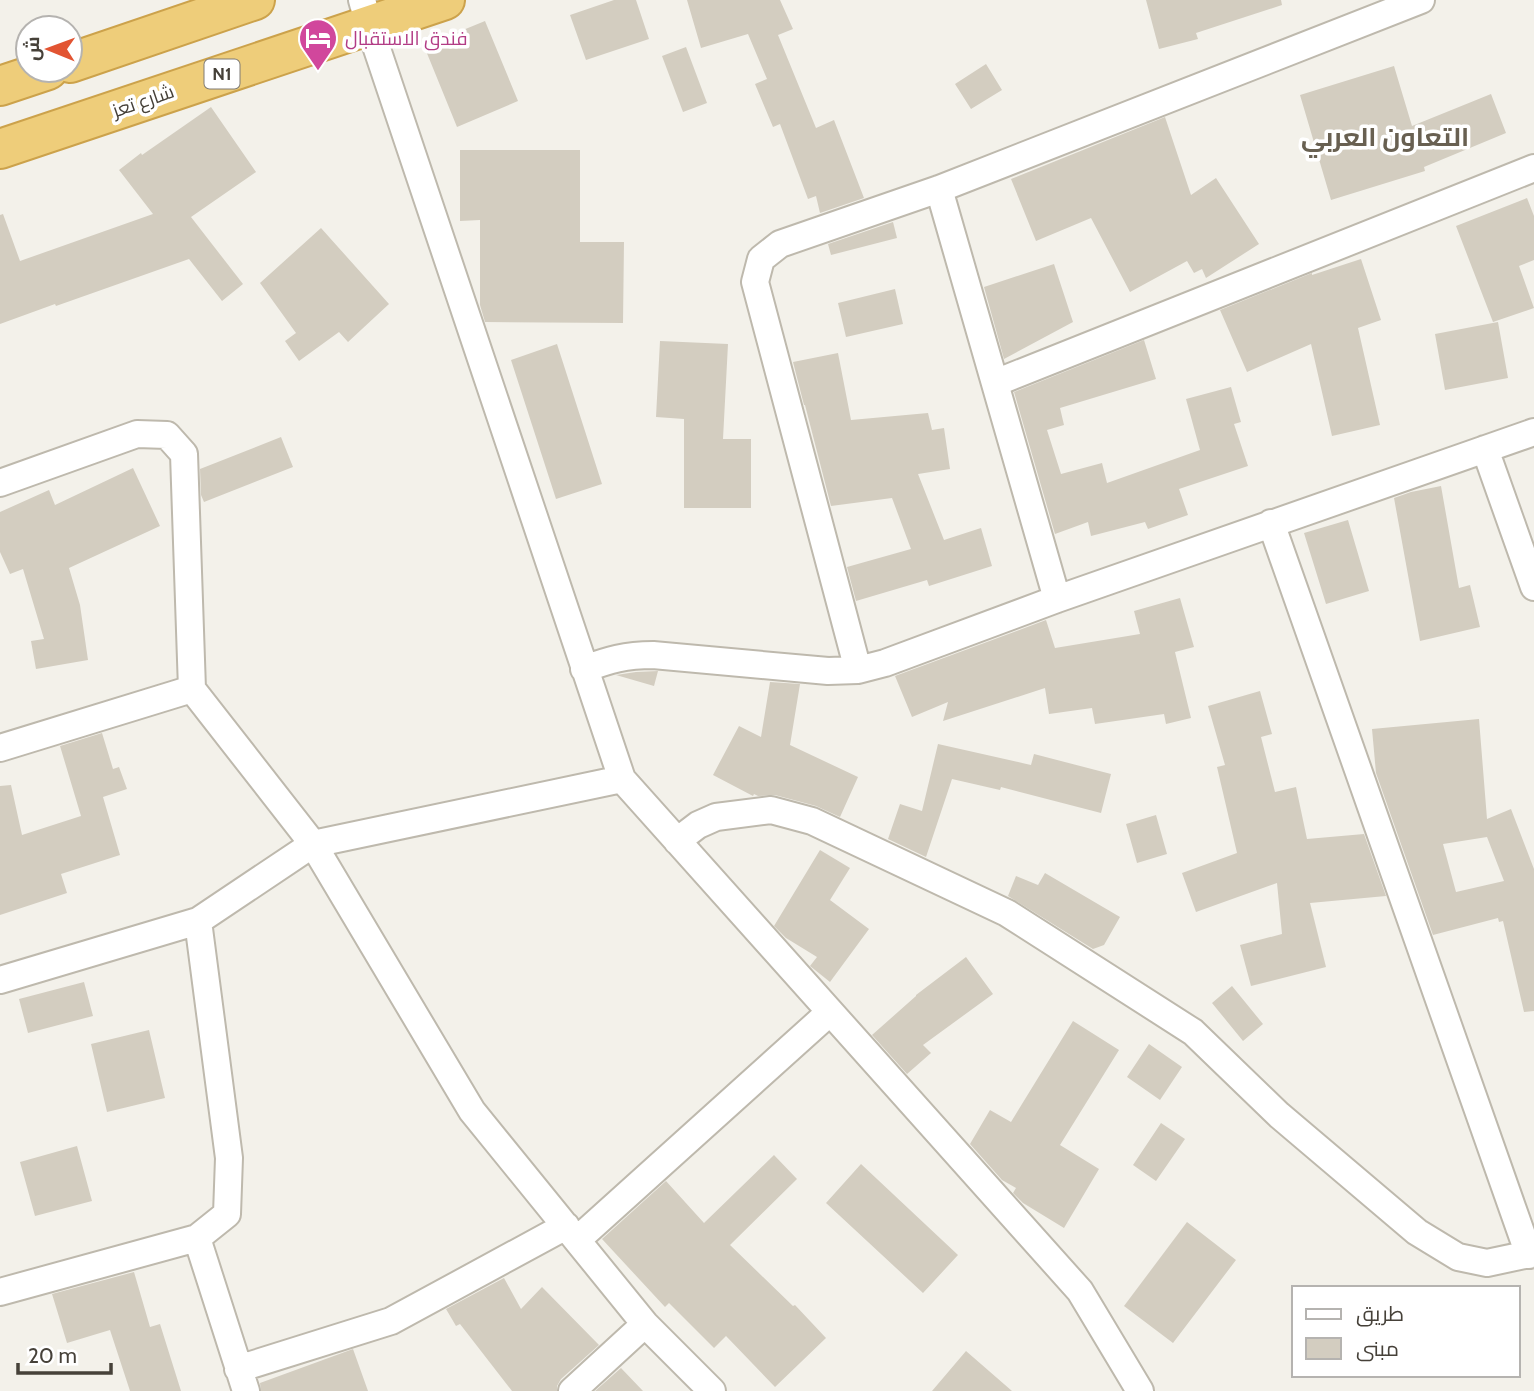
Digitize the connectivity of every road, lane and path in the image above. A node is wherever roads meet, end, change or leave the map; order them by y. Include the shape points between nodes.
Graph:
1 (255, 0) edge
2 (445, 0) edge
3 (1421, 0) edge
4 (366, 13) edge
5 (84, 58) edge
6 (0, 149) edge
7 (1534, 168) edge
8 (939, 189) junction
9 (995, 383) junction
10 (1534, 432) edge
11 (1485, 449) junction
12 (0, 483) edge
13 (1271, 523) junction
14 (1534, 587) edge
15 (1057, 599) junction
16 (584, 669) junction
17 (858, 670) junction
18 (192, 689) junction
19 (0, 748) edge
20 (622, 779) junction
21 (677, 841) junction
22 (313, 844) junction
23 (198, 921) junction
24 (0, 980) edge
25 (830, 1012) junction
26 (571, 1233) junction
27 (197, 1238) junction
28 (1531, 1254) edge
29 (0, 1292) edge
30 (645, 1324) junction
31 (242, 1380) edge
32 (572, 1391) edge
33 (712, 1391) edge
34 (1140, 1391) edge

1 - 5 highway
2 - 4 highway, شارع تعز / N1
3 - 8 street
4 - 6 highway, شارع تعز / N1
4 - 16 street
7 - 9 street
8 - 9 street
8 - 17 street via 780,244 761,259 755,282
9 - 15 street
10 - 11 street
11 - 13 street
11 - 14 street
12 - 18 street via 137,434 167,435 184,454
13 - 15 street
13 - 28 street
15 - 17 street
16 - 17 street via 616,658 653,655
16 - 20 street
18 - 19 street
18 - 22 street
20 - 21 street
20 - 22 street
21 - 25 street
21 - 28 street via 716,817 771,810 812,821 1007,913 1193,1032 1279,1115 1417,1232 1458,1257 1488,1263
22 - 23 street
22 - 26 street via 472,1111
23 - 24 street
23 - 27 street via 229,1158 227,1214
25 - 26 street
25 - 34 street via 1080,1291
26 - 30 street
26 - 31 street via 391,1321
27 - 29 street
27 - 31 street
30 - 32 street
30 - 33 street

